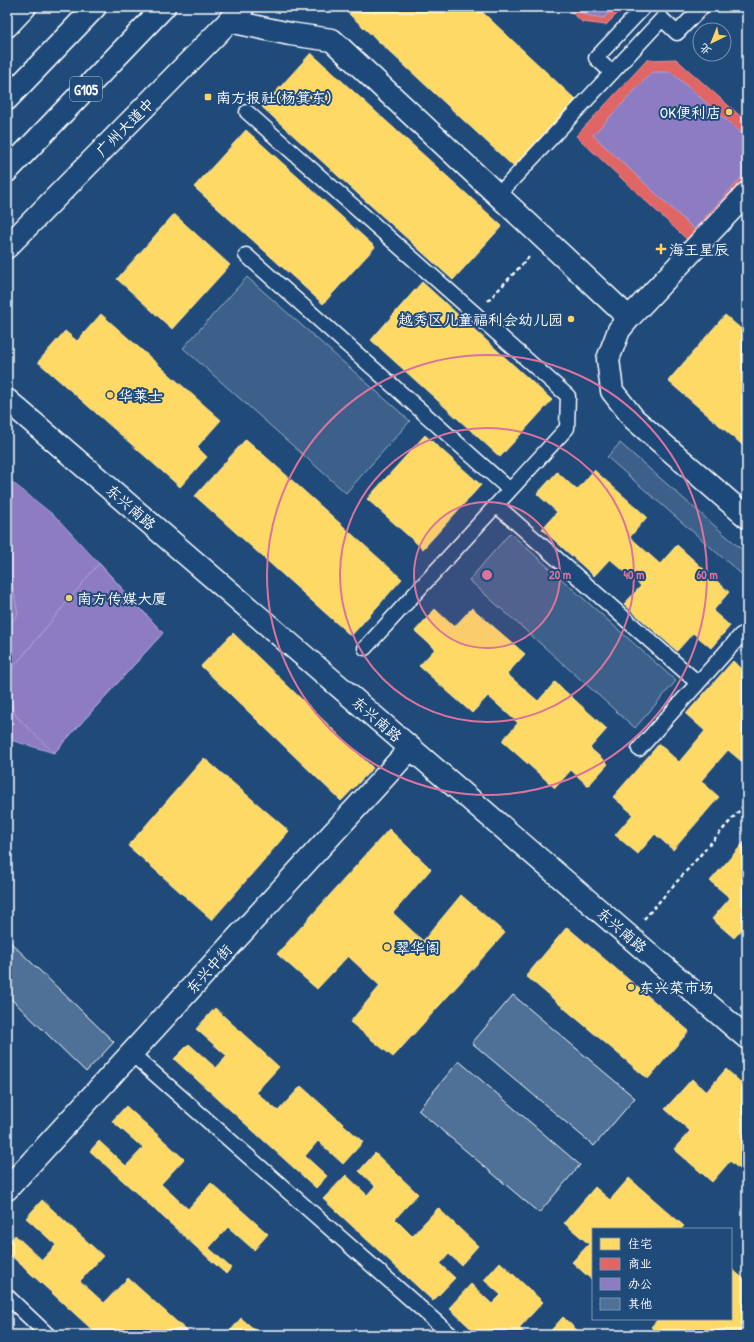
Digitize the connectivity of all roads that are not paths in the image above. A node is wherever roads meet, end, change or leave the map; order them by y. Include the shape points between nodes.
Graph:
1 (25, 7) edge
2 (95, 7) edge
3 (164, 7) edge
4 (644, 7) edge
5 (702, 7) edge
6 (236, 14) edge
7 (7, 26) edge
8 (612, 73) junction
9 (7, 99) edge
10 (247, 112) dead end
11 (7, 170) edge
12 (747, 193) edge
13 (498, 195) junction
14 (7, 247) edge
15 (246, 255) dead end
16 (629, 318) junction
17 (7, 400) edge
18 (510, 490) junction
19 (496, 505) junction
20 (747, 517) edge
21 (747, 632) edge
22 (365, 648) dead end
23 (698, 683) junction
24 (411, 748) junction
25 (639, 749) dead end
26 (747, 1038) edge
27 (132, 1054) junction
28 (7, 1189) edge
29 (7, 1296) edge
30 (48, 1335) edge
31 (450, 1335) edge

1 - 7 main road
2 - 9 main road
3 - 11 main road, G105
4 - 8 lane via 596,58
5 - 8 lane via 676,34 662,19
6 - 13 main road via 290,34 332,40
6 - 14 main road, 广州大道中
8 - 13 lane
10 - 18 lane via 568,396 567,428
12 - 16 main road
13 - 16 main road
15 - 18 lane
16 - 20 main road via 619,330 608,359 612,391 634,419
17 - 24 main road, 东兴南路
18 - 19 lane
19 - 22 lane
19 - 23 lane
21 - 23 lane
23 - 25 lane
24 - 26 main road, 东兴南路
24 - 27 main road, 东兴中街
27 - 28 main road, 东兴中街
27 - 31 lane
29 - 30 lane

